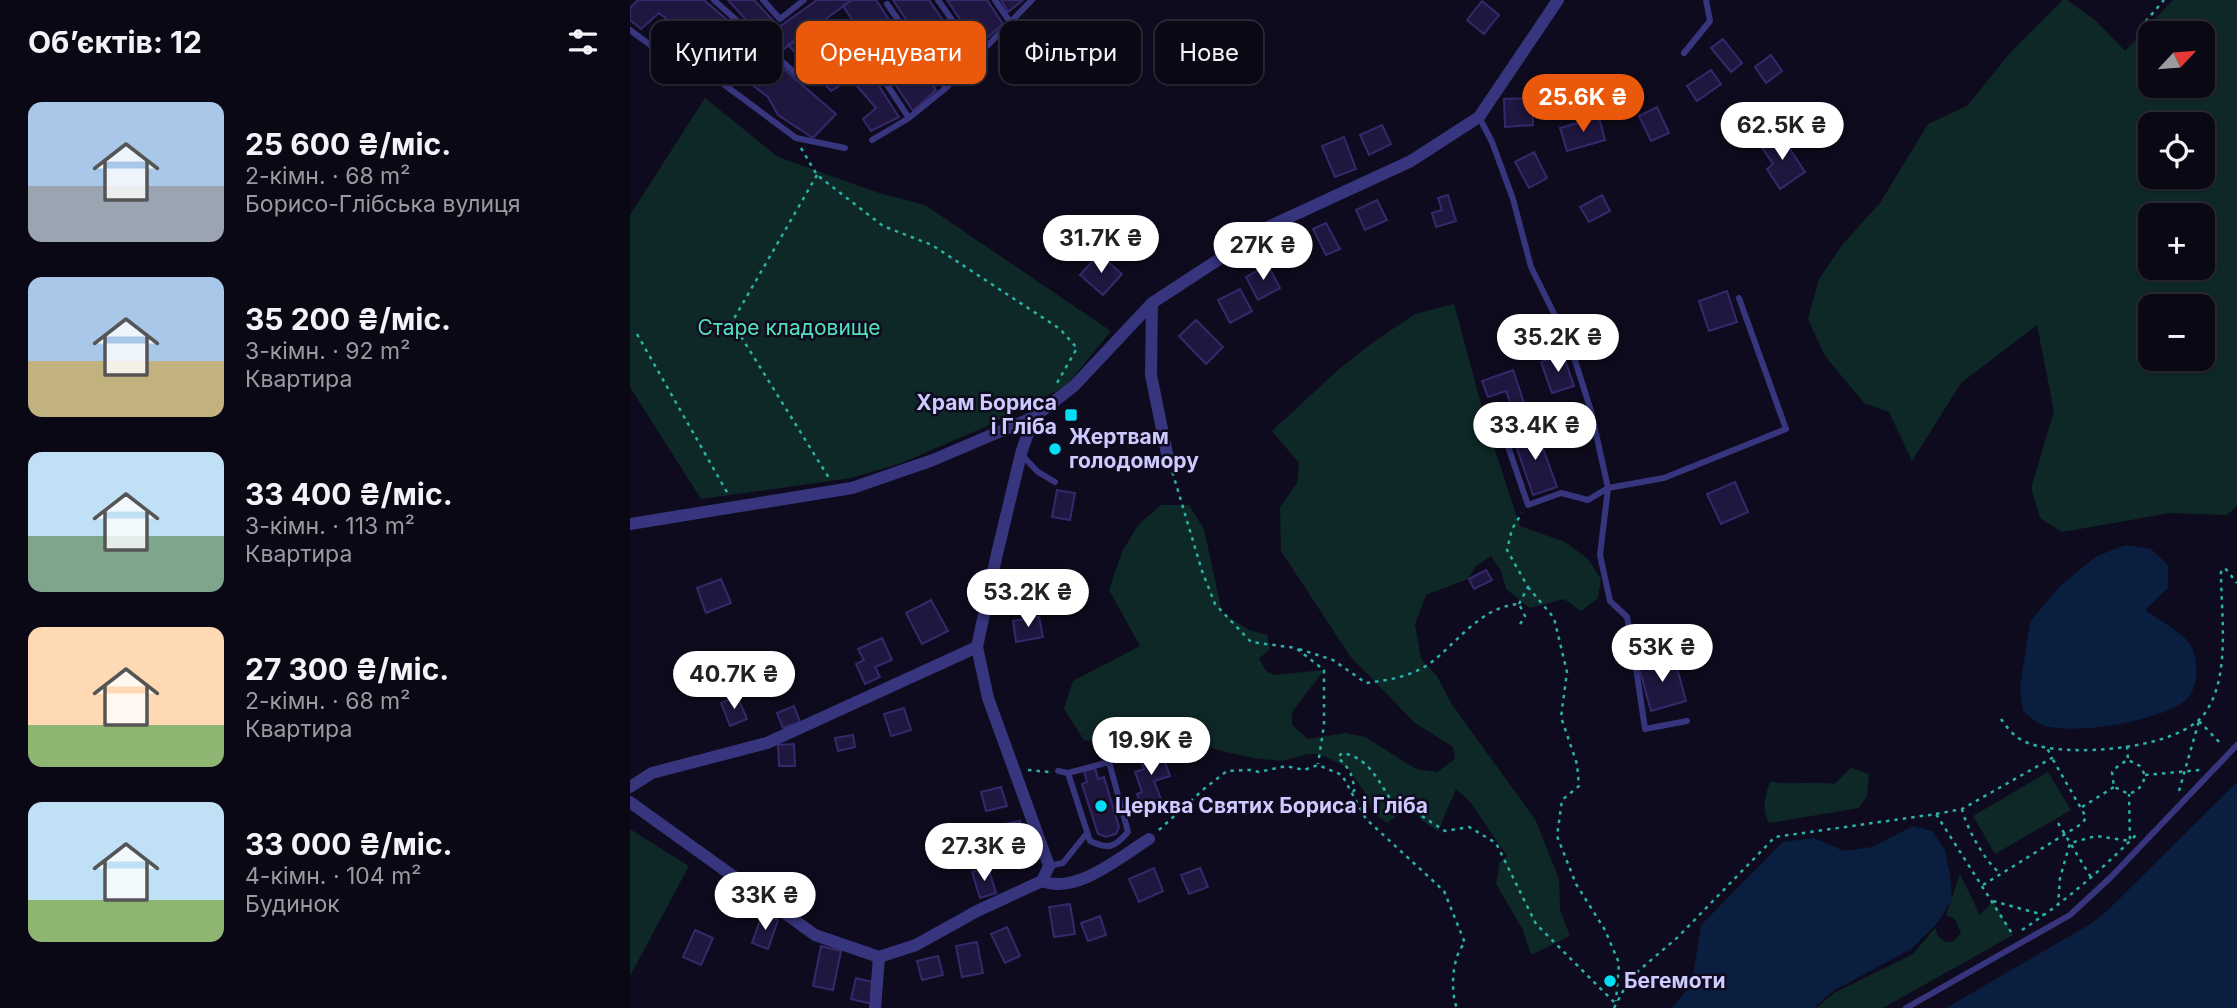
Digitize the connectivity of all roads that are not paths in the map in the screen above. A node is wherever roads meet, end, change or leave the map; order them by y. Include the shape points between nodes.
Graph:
1 (714, 0) edge
2 (763, 0) edge
3 (804, 0) edge
4 (938, 0) edge
5 (995, 0) edge
6 (1032, 0) edge
7 (1558, 0) edge
8 (1706, 0) edge
9 (887, 4) dead end
10 (953, 21) edge
11 (1009, 21) edge
12 (1011, 21) edge
13 (630, 30) edge
14 (1000, 33) edge
15 (986, 48) edge
16 (1684, 53) dead end
17 (796, 74) dead end
18 (886, 84) edge
19 (950, 84) edge
20 (946, 88) junction
21 (1479, 117) junction
22 (909, 118) junction
23 (872, 140) dead end
24 (845, 148) dead end
25 (1739, 298) dead end
26 (1152, 303) junction
27 (1034, 416) junction
28 (1501, 426) dead end
29 (1021, 454) junction
30 (1167, 454) road end
31 (1055, 482) dead end
32 (1608, 488) junction
33 (630, 524) edge
34 (977, 647) junction
35 (1657, 654) dead end
36 (1635, 661) junction
37 (1687, 721) dead end
38 (2237, 745) edge
39 (1058, 771) dead end
40 (1068, 773) junction
41 (630, 787) edge
42 (630, 802) edge
43 (1087, 833) junction
44 (1149, 839) road end
45 (1049, 866) junction
46 (1042, 881) junction
47 (879, 957) junction
48 (875, 1008) edge
49 (1906, 1008) edge

1 - 17 lane
2 - 3 lane via 780,19
4 - 10 lane
5 - 11 lane
6 - 12 lane
7 - 21 street
8 - 16 lane via 1710,21
9 - 20 lane
13 - 24 lane via 661,53 713,76 796,138
14 - 15 lane
18 - 22 lane
19 - 20 lane
20 - 22 lane
21 - 26 street via 1411,161 1270,226
21 - 32 lane via 1513,199 1531,267 1571,348
22 - 23 lane
25 - 32 lane via 1786,429 1664,478
26 - 27 street via 1074,386
26 - 30 street via 1151,375
27 - 29 street
27 - 33 street via 898,474 837,490
28 - 32 lane via 1528,505 1562,492 1588,500
29 - 31 lane
29 - 34 street
32 - 36 lane via 1601,555 1610,601 1628,617
34 - 41 street via 767,743 652,774
34 - 45 street via 988,698
35 - 36 lane
36 - 37 lane via 1645,729
38 - 49 lane via 2070,915
39 - 40 lane
40 - 43 lane
40 - 43 lane via 1109,762 1128,832 1118,844 1103,847 1090,841
42 - 47 street via 815,935
43 - 45 lane via 1063,863
44 - 46 street via 1076,884 1054,886
45 - 46 street
46 - 47 street via 916,945
47 - 48 street

